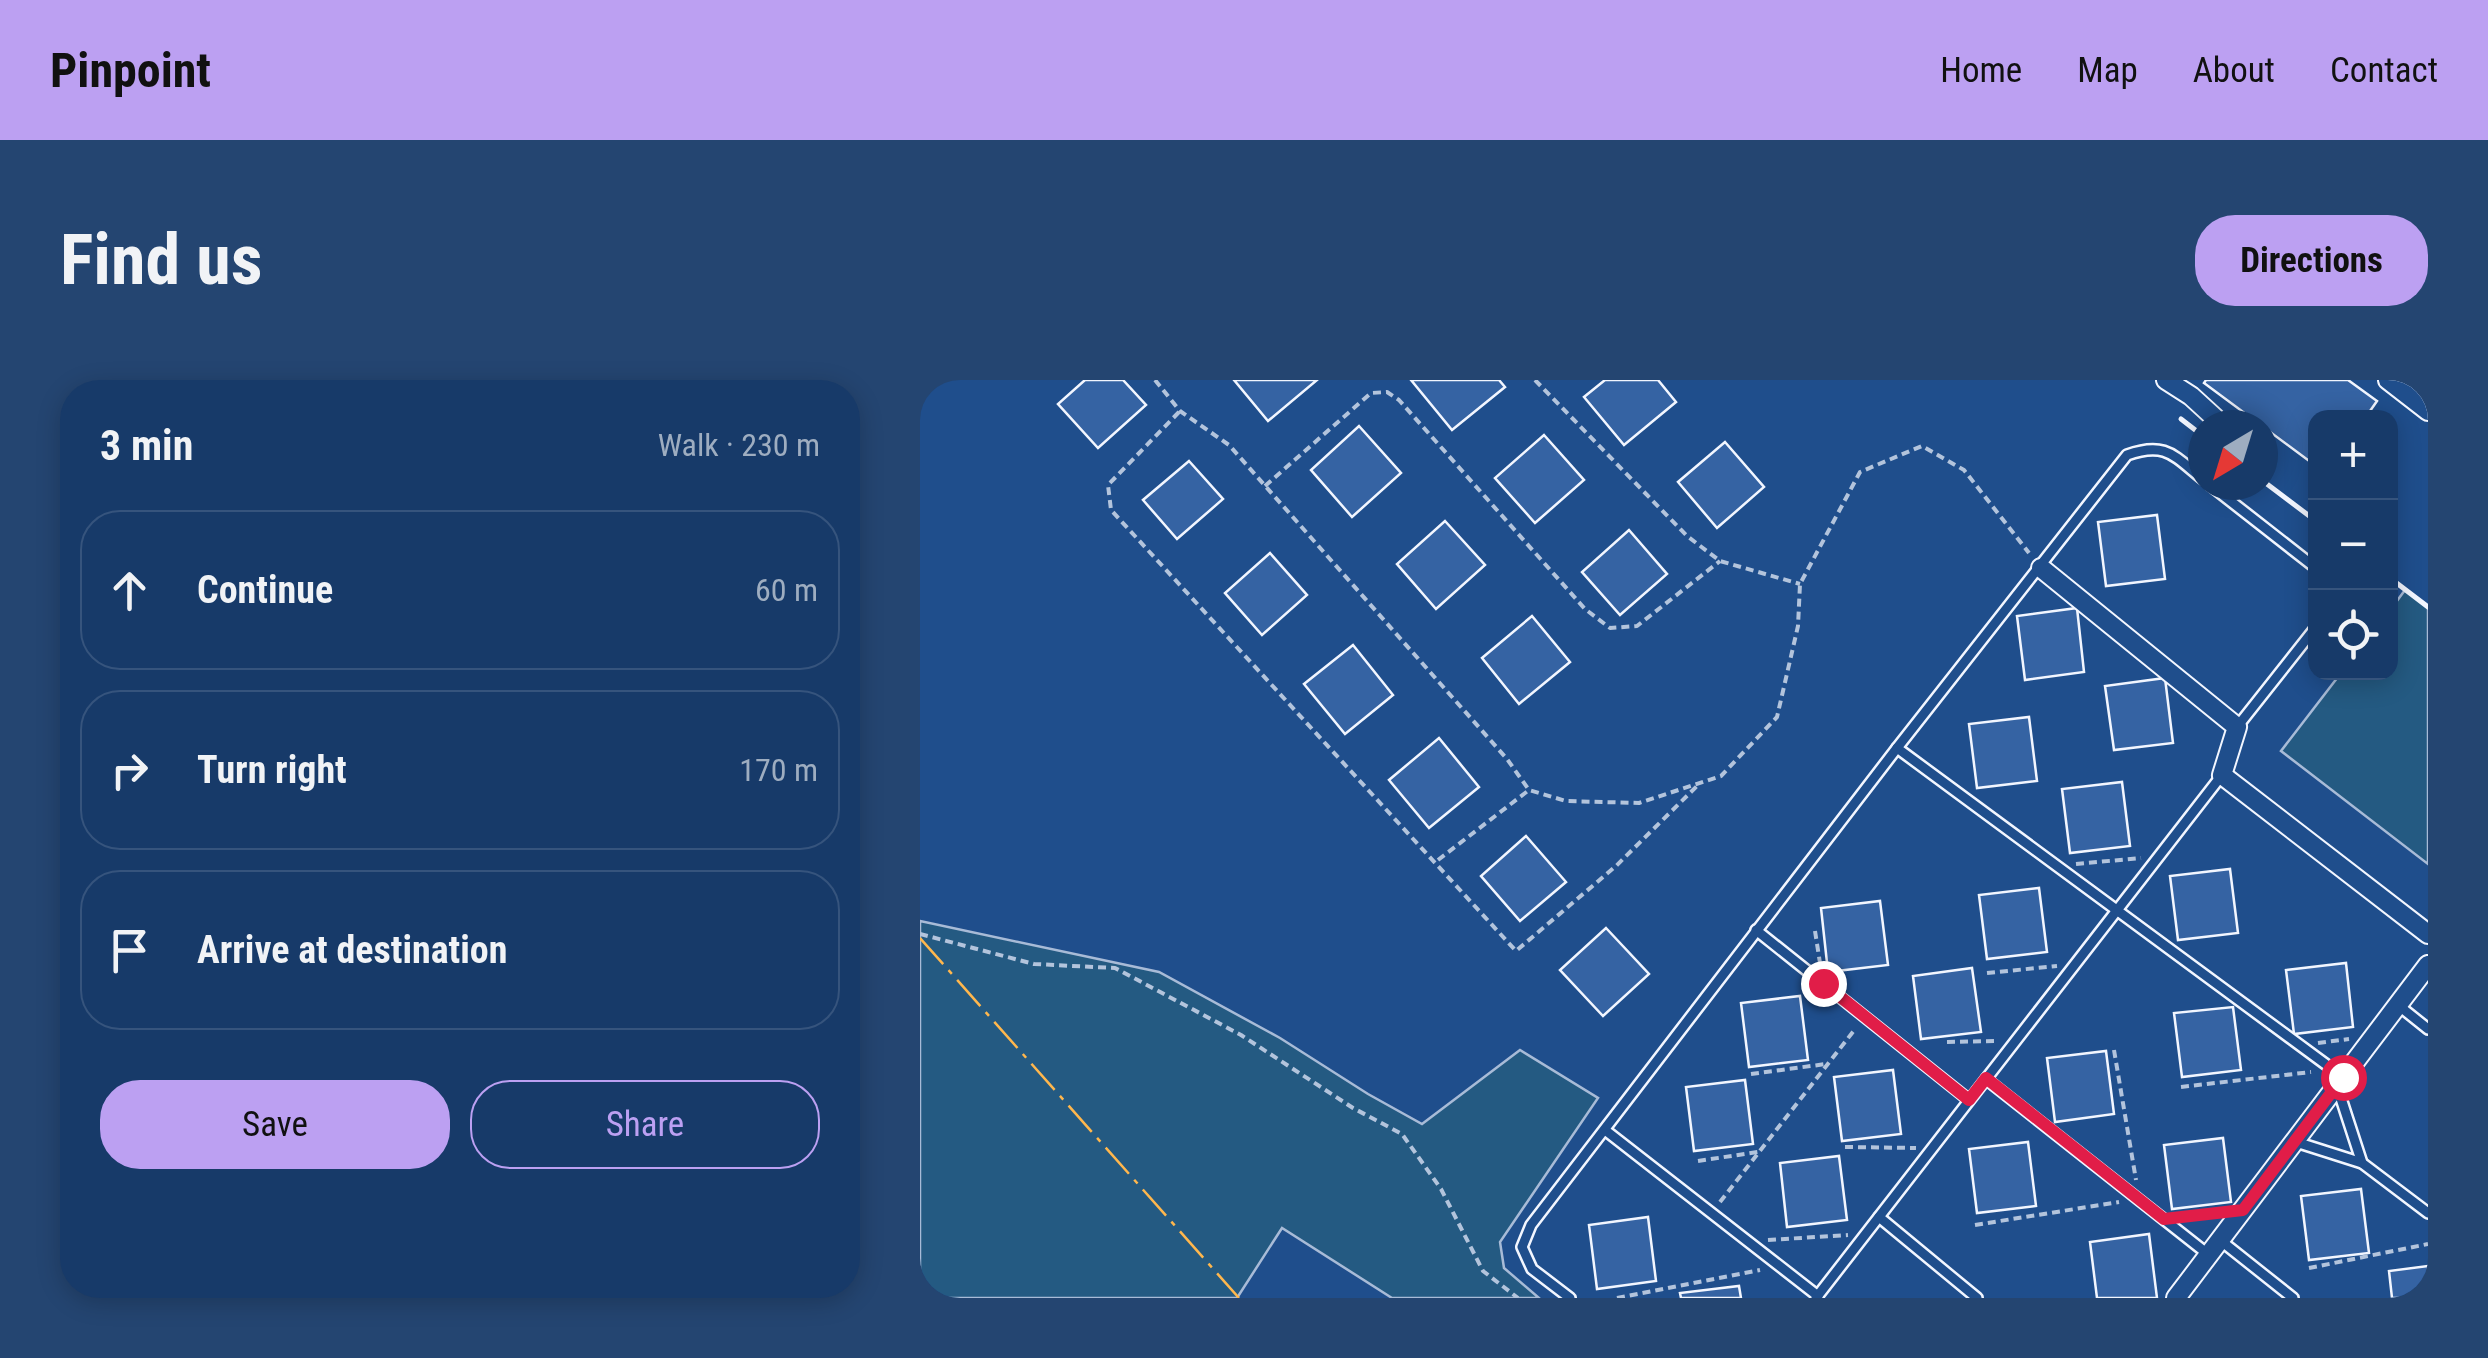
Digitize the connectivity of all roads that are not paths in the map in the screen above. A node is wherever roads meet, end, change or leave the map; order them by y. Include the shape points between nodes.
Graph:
1 (2166, 380) edge
2 (2388, 380) edge
3 (2196, 388) edge
4 (2210, 410) edge
5 (2428, 411) edge
6 (2188, 467) edge
7 (2229, 500) edge
8 (2308, 562) edge
9 (2041, 568) junction
10 (2308, 637) edge
11 (2237, 727) junction
12 (1897, 748) junction
13 (2222, 774) junction
14 (2117, 910) junction
15 (1756, 930) junction
16 (2428, 934) edge
17 (2428, 965) edge
18 (2398, 1005) junction
19 (2428, 1030) edge
20 (2338, 1077) junction
21 (1986, 1078) junction
22 (1969, 1100) junction
23 (1605, 1130) junction
24 (2295, 1141) junction
25 (2362, 1163) junction
26 (2428, 1213) edge
27 (1879, 1216) junction
28 (2215, 1247) junction
29 (1817, 1297) edge
30 (1570, 1298) edge
31 (1977, 1298) edge
32 (2176, 1298) edge
33 (2293, 1298) edge

1 - 3 street
2 - 5 street
3 - 4 street
6 - 9 lane via 2165,449 2128,455
7 - 8 lane
9 - 11 street
9 - 12 lane
10 - 11 lane
11 - 13 street
12 - 14 lane
12 - 15 lane
13 - 14 lane
13 - 16 street
14 - 20 lane
14 - 21 lane
15 - 22 lane
15 - 23 lane
17 - 18 street
18 - 19 lane
18 - 20 street
20 - 24 street
20 - 25 lane
21 - 22 lane
21 - 28 lane via 2164,1219
22 - 27 lane
23 - 29 lane
23 - 30 lane via 1531,1225 1522,1247 1532,1269
24 - 25 lane
24 - 28 street
25 - 26 lane
27 - 29 lane
27 - 31 lane
28 - 32 street
28 - 33 lane

